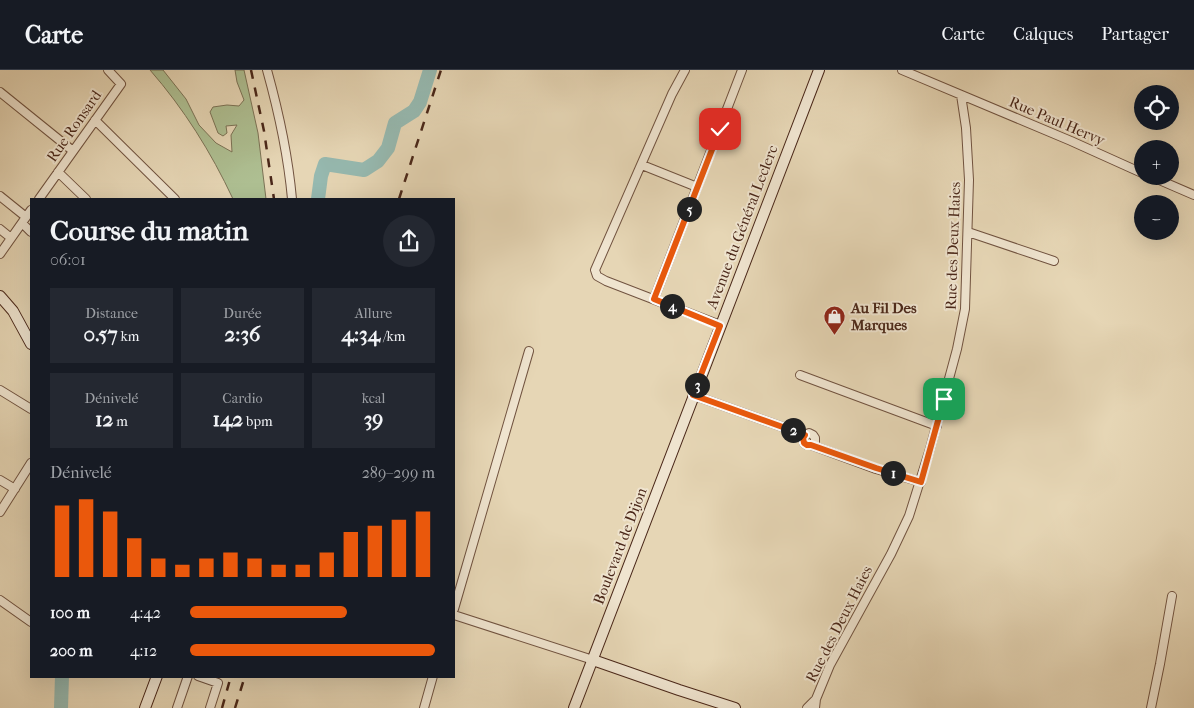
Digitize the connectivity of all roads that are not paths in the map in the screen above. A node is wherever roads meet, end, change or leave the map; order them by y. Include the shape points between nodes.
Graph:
1 (108, 70) edge
2 (267, 70) edge
3 (685, 70) edge
4 (742, 70) edge
5 (819, 70) edge
6 (902, 70) edge
7 (0, 92) edge
8 (961, 96) junction
9 (95, 120) junction
10 (73, 151) junction
11 (642, 165) junction
12 (1134, 169) edge
13 (58, 172) junction
14 (1171, 185) edge
15 (697, 188) junction
16 (1194, 195) edge
17 (0, 196) edge
18 (40, 198) edge
19 (85, 198) edge
20 (174, 198) edge
21 (292, 198) edge
22 (30, 211) edge
23 (24, 220) junction
24 (0, 229) edge
25 (30, 230) edge
26 (968, 232) junction
27 (11, 238) junction
28 (0, 254) edge
29 (1054, 261) dead end
30 (0, 296) edge
31 (654, 299) junction
32 (720, 326) junction
33 (30, 342) edge
34 (529, 351) dead end
35 (800, 375) dead end
36 (0, 390) edge
37 (693, 395) junction
38 (30, 399) edge
39 (24, 404) junction
40 (30, 408) edge
41 (937, 426) junction
42 (30, 465) edge
43 (0, 480) edge
44 (921, 482) junction
45 (15, 489) junction
46 (0, 512) edge
47 (1172, 596) dead end
48 (0, 600) edge
49 (455, 606) edge
50 (455, 615) edge
51 (30, 621) edge
52 (593, 660) junction
53 (156, 678) edge
54 (187, 678) edge
55 (203, 678) edge
56 (433, 678) edge
57 (151, 695) junction
58 (816, 699) junction
59 (145, 708) edge
60 (149, 708) edge
61 (177, 708) edge
62 (210, 708) edge
63 (424, 708) edge
64 (574, 708) edge
65 (735, 708) edge
66 (807, 708) edge
67 (816, 708) edge
68 (1151, 708) edge

1 - 9 street, Rue Ronsard via 121,84
2 - 21 street via 279,112
3 - 11 street
4 - 15 street
5 - 32 main road, Avenue du Général Leclerc
6 - 8 street, Rue Paul Hervy
7 - 10 street
8 - 12 street, Rue Paul Hervy
8 - 26 street, Rue des Deux Haies via 969,180
9 - 10 street, Rue Ronsard
9 - 20 street
10 - 13 street, Rue Ronsard
11 - 15 street
11 - 31 street via 595,270 597,276 606,281
13 - 18 street, Rue Ronsard
13 - 19 street
14 - 16 street
15 - 31 street
17 - 23 street
22 - 23 street
23 - 25 street
23 - 27 street
24 - 27 street
26 - 29 street
26 - 41 street, Rue des Deux Haies via 965,309
27 - 28 street
30 - 33 main road via 13,311
31 - 32 street
32 - 37 main road, Avenue du Général Leclerc
34 - 49 street
35 - 41 street
36 - 39 street
37 - 44 street via 805,435 803,438 807,445
37 - 52 main road, Boulevard de Dijon
38 - 39 street
39 - 40 street
41 - 44 street, Rue des Deux Haies
42 - 45 street
43 - 45 street
44 - 58 street, Rue des Deux Haies via 909,516 830,665
45 - 46 street
47 - 68 street
48 - 51 street
50 - 52 street
52 - 64 main road, Boulevard de Dijon
52 - 65 main road
53 - 57 main road
54 - 61 street
55 - 62 street via 218,684
56 - 63 street
57 - 59 main road
57 - 60 main road
58 - 66 street, Rue des Deux Haies
58 - 67 street, Rue des Deux Haies

